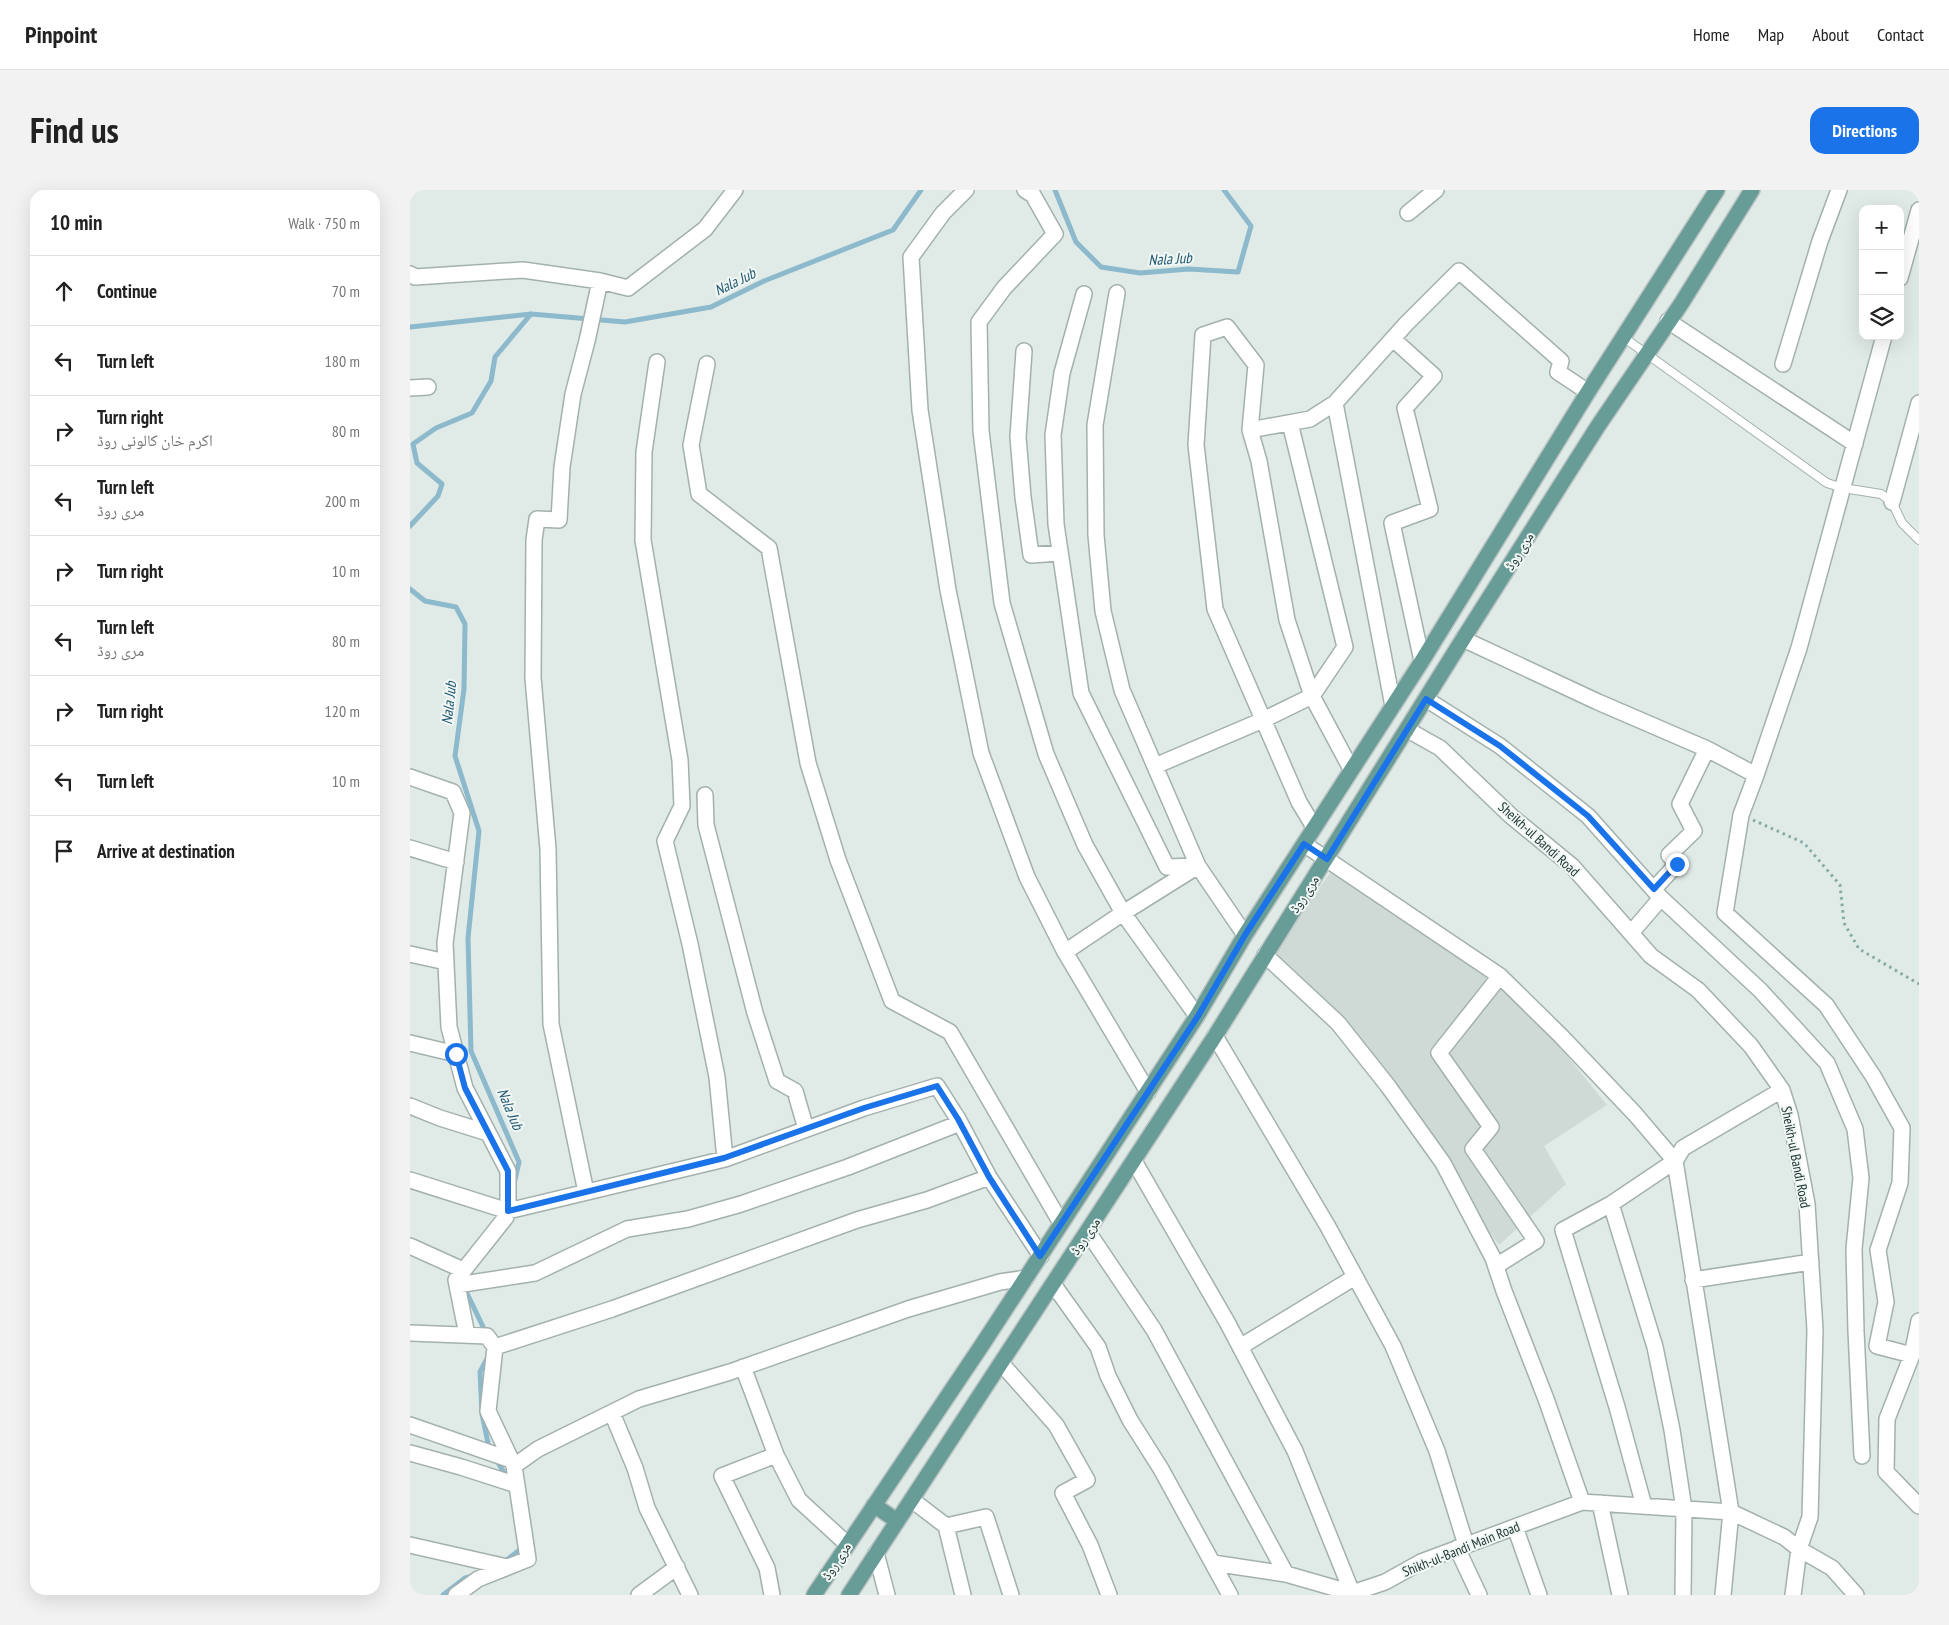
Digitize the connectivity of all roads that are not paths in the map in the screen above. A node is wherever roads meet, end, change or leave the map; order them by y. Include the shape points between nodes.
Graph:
1 (735, 190) edge
2 (966, 190) edge
3 (1025, 190) edge
4 (1436, 190) edge
5 (1717, 190) edge
6 (1752, 190) edge
7 (1839, 190) edge
8 (1919, 210) edge
9 (1408, 213) dead end
10 (1904, 264) edge
11 (410, 274) edge
12 (600, 281) junction
13 (1117, 293) dead end
14 (1084, 294) dead end
15 (1668, 321) junction
16 (1623, 337) junction
17 (1393, 339) junction
18 (1883, 340) edge
19 (1024, 351) dead end
20 (1647, 354) junction
21 (657, 362) dead end
22 (707, 364) dead end
23 (1783, 364) dead end
24 (428, 387) dead end
25 (410, 388) edge
26 (1588, 392) junction
27 (1335, 403) junction
28 (1919, 403) edge
29 (1290, 423) junction
30 (1250, 430) junction
31 (1856, 444) junction
32 (1843, 488) junction
33 (1892, 502) junction
34 (1919, 540) edge
35 (1060, 553) junction
36 (1463, 639) junction
37 (1422, 661) junction
38 (1312, 696) junction
39 (1426, 699) junction
40 (1393, 706) junction
41 (1263, 720) junction
42 (1408, 730) junction
43 (1707, 749) junction
44 (1155, 766) junction
45 (1351, 769) junction
46 (1756, 775) junction
47 (410, 777) edge
48 (705, 795) dead end
49 (1314, 827) junction
50 (1304, 844) junction
51 (410, 848) edge
52 (1327, 859) junction
53 (456, 862) junction
54 (1198, 866) junction
55 (1657, 894) junction
56 (1123, 913) junction
57 (1630, 933) junction
58 (1245, 935) junction
59 (1065, 952) junction
60 (410, 954) edge
61 (1265, 955) junction
62 (446, 962) junction
63 (1500, 976) junction
64 (1198, 1016) junction
65 (1215, 1036) junction
66 (410, 1043) edge
67 (456, 1054) junction
68 (1782, 1090) junction
69 (1148, 1092) junction
70 (410, 1106) edge
71 (960, 1123) junction
72 (806, 1129) junction
73 (488, 1133) junction
74 (724, 1158) junction
75 (1134, 1161) junction
76 (1675, 1161) junction
77 (989, 1177) junction
78 (410, 1180) edge
79 (586, 1192) junction
80 (1611, 1204) junction
81 (508, 1211) junction
82 (1061, 1223) junction
83 (1088, 1232) junction
84 (410, 1246) edge
85 (1040, 1256) junction
86 (1811, 1262) junction
87 (1496, 1266) junction
88 (463, 1270) junction
89 (1355, 1277) junction
90 (1026, 1278) junction
91 (1693, 1280) junction
92 (1053, 1284) junction
93 (457, 1285) junction
94 (1919, 1321) edge
95 (410, 1333) edge
96 (467, 1335) junction
97 (495, 1347) junction
98 (1240, 1347) junction
99 (1912, 1355) junction
100 (1001, 1363) junction
101 (743, 1367) junction
102 (612, 1413) junction
103 (410, 1425) edge
104 (410, 1453) edge
105 (776, 1455) junction
106 (1862, 1456) dead end
107 (512, 1463) junction
108 (517, 1485) junction
109 (912, 1500) junction
110 (1582, 1502) junction
111 (1600, 1503) junction
112 (874, 1505) junction
113 (1644, 1506) junction
114 (1919, 1506) edge
115 (1684, 1509) junction
116 (1731, 1512) junction
117 (897, 1521) junction
118 (946, 1526) junction
119 (1515, 1527) junction
120 (847, 1544) junction
121 (410, 1545) edge
122 (1462, 1547) junction
123 (1799, 1549) junction
124 (876, 1553) junction
125 (1213, 1563) junction
126 (508, 1567) junction
127 (677, 1567) junction
128 (1286, 1574) junction
129 (1388, 1588) edge
130 (1352, 1594) edge
131 (456, 1595) edge
132 (639, 1595) edge
133 (690, 1595) edge
134 (772, 1595) edge
135 (814, 1595) edge
136 (849, 1595) edge
137 (887, 1595) edge
138 (963, 1595) edge
139 (1011, 1595) edge
140 (1109, 1595) edge
141 (1230, 1595) edge
142 (1479, 1595) edge
143 (1539, 1595) edge
144 (1620, 1595) edge
145 (1683, 1595) edge
146 (1723, 1595) edge
147 (1793, 1595) edge
148 (1856, 1595) edge

1 - 12 street via 704,229 628,288
2 - 59 street via 943,213 912,257 920,410 948,590 982,753 1027,877
3 - 56 street via 1055,234 1004,288 979,322 981,431 1002,603 1046,754 1085,845
4 - 9 street
5 - 16 main road, مری روڈ
6 - 15 main road, مری روڈ
7 - 23 street
8 - 10 street
11 - 12 street via 415,277 523,270
12 - 79 street via 573,394 562,467 559,520 537,518 534,540 533,678 548,849 551,1024
13 - 44 street via 1095,425 1096,535 1104,611 1122,690
14 - 35 street via 1062,373 1053,435
15 - 20 main road, مری روڈ
15 - 31 street
16 - 20 lane
16 - 26 main road, مری روڈ
17 - 26 street via 1459,271 1561,361 1558,372
17 - 27 street
17 - 37 street via 1434,376 1405,408 1430,509 1392,522
18 - 31 street
19 - 35 street via 1018,437 1022,497 1031,555
20 - 32 lane via 1816,476
20 - 36 main road, مری روڈ
21 - 74 street via 644,452 643,540 680,760 682,806 664,841 690,944 717,1077
22 - 82 street via 690,446 698,494 769,548 808,763 838,860 892,1001 950,1032
24 - 25 street
26 - 37 main road, مری روڈ
27 - 29 street via 1310,420
27 - 40 street
28 - 33 street
29 - 30 street
29 - 38 street via 1345,647
30 - 38 street via 1259,461 1287,620
30 - 41 street via 1256,364 1227,326 1203,335 1196,445 1215,609
31 - 32 street
32 - 33 lane via 1881,494
32 - 46 street via 1799,648
33 - 34 lane via 1902,523
35 - 54 street via 1081,693 1167,867
36 - 39 main road, مری روڈ
36 - 43 street
37 - 40 main road, مری روڈ
38 - 41 street
38 - 45 street
39 - 42 main road, مری روڈ
39 - 55 street via 1500,746 1588,816
40 - 45 main road, مری روڈ
41 - 44 street
41 - 49 street via 1299,802
42 - 52 main road, مری روڈ
42 - 57 street, Sheikh-ul Bandi Road via 1440,748 1511,816 1572,866
43 - 46 street
43 - 55 street via 1680,804 1694,831 1669,855 1677,864
44 - 54 street
45 - 49 main road, مری روڈ
46 - 99 street via 1742,815 1725,913 1826,1005 1873,1076 1902,1128 1900,1182 1878,1250 1886,1302 1877,1346
47 - 53 street via 453,792 462,813
48 - 72 street via 706,825 755,1013 777,1081 795,1091
49 - 50 main road, مری روڈ
50 - 52 street
50 - 58 main road, مری روڈ
51 - 53 street
52 - 61 main road, مری روڈ
52 - 63 street
53 - 62 street via 445,943
54 - 56 street
54 - 58 street
55 - 57 street
55 - 106 street via 1760,990 1827,1063 1855,1129 1861,1178 1854,1249
56 - 59 street
56 - 64 street
57 - 68 street, Sheikh-ul Bandi Road via 1651,956 1698,990 1751,1046
58 - 64 main road, مری روڈ
59 - 69 street
60 - 62 street
61 - 65 main road, مری روڈ
61 - 87 street via 1338,1023 1388,1086 1443,1163
62 - 67 street via 449,1027
63 - 76 street via 1635,1114
63 - 87 street via 1439,1053 1491,1127 1473,1149 1536,1241
64 - 69 main road, مری روڈ
65 - 75 main road, مری روڈ
65 - 89 street
66 - 67 street
67 - 73 street via 465,1088
68 - 76 street via 1683,1148
68 - 86 street, Sheikh-ul Bandi Road via 1807,1204
69 - 82 main road, مری روڈ
70 - 73 street
71 - 72 street via 937,1086
71 - 77 street
71 - 93 street via 741,1204 688,1219 627,1229 535,1273
72 - 74 street
73 - 81 street via 508,1171
74 - 79 street
75 - 83 main road, مری روڈ
75 - 98 street
76 - 80 street
76 - 91 street
77 - 85 street
77 - 97 street
78 - 81 street
79 - 81 street
80 - 113 street via 1563,1230
80 - 115 street via 1655,1347
81 - 88 street
82 - 85 main road, مری روڈ
83 - 92 main road, مری روڈ
83 - 128 street via 1154,1330
84 - 88 street
85 - 90 main road, مری روڈ
86 - 91 street
86 - 123 street, Sheikh-ul Bandi Road via 1815,1330 1810,1517
87 - 110 street
88 - 93 street via 456,1280
89 - 98 street
89 - 122 street via 1393,1346 1437,1451
90 - 101 street via 1000,1282 908,1309
90 - 112 main road, مری روڈ
91 - 116 street
92 - 100 main road, مری روڈ
92 - 125 street via 1098,1347 1130,1420
93 - 96 street
94 - 99 street
95 - 96 street
96 - 97 street via 487,1336
97 - 107 street via 488,1411
98 - 130 street via 1295,1450
99 - 114 street via 1887,1419 1886,1472
100 - 109 main road, مری روڈ
100 - 140 street via 1056,1425 1088,1480 1063,1494 1090,1546
101 - 102 street via 639,1399
101 - 105 street
102 - 107 street
102 - 127 street via 635,1468 647,1508
103 - 107 street
104 - 108 street
105 - 120 street via 799,1500
105 - 134 street via 722,1476 767,1568
107 - 108 street
108 - 126 street via 528,1559
109 - 117 main road, مری روڈ
109 - 118 street
110 - 111 street, Shikh-ul-Bandi Main Road
110 - 119 street, Shikh-ul-Bandi Main Road
111 - 113 street, Shikh-ul-Bandi Main Road
111 - 144 street
112 - 117 main road
112 - 120 main road, مری روڈ
113 - 115 street, Shikh-ul-Bandi Main Road
115 - 116 street, Shikh-ul-Bandi Main Road
115 - 145 street
116 - 123 street, Shikh-ul-Bandi Main Road via 1784,1537
116 - 146 street
117 - 124 main road, مری روڈ
118 - 138 street
118 - 139 street via 986,1517
119 - 122 street, Shikh-ul-Bandi Main Road
119 - 143 street
120 - 135 main road, مری روڈ
121 - 126 street
122 - 129 street, Shikh-ul-Bandi Main Road via 1422,1562
122 - 142 street
123 - 147 street, Sheikh-ul Bandi Road
123 - 148 street, Shikh-ul-Bandi Main Road via 1832,1568
124 - 136 main road, مری روڈ
124 - 137 street
125 - 128 street
125 - 141 street
126 - 131 street via 478,1579
127 - 132 street
127 - 133 street
128 - 130 street
129 - 130 street, Shikh-ul-Bandi Main Road

